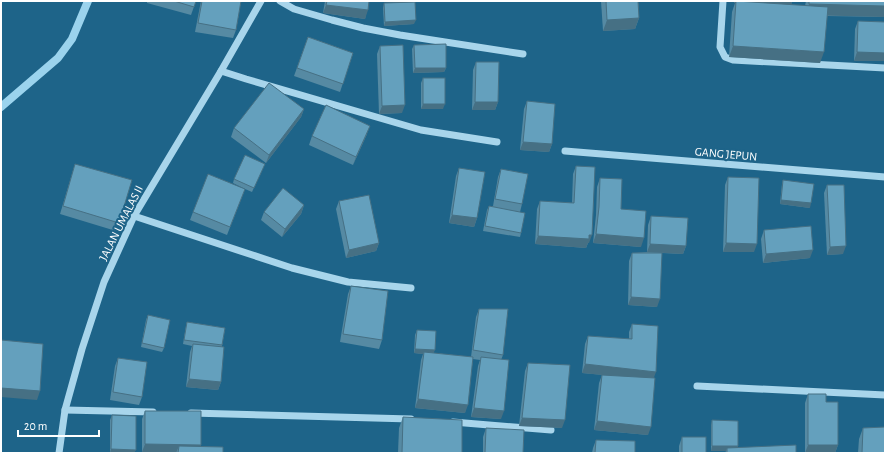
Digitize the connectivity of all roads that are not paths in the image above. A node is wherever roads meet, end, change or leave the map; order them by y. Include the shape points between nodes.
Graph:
1 (261, 1) edge
2 (280, 1) edge
3 (723, 1) edge
4 (523, 54) dead end
5 (885, 68) edge
6 (222, 71) junction
7 (497, 142) dead end
8 (565, 151) dead end
9 (885, 177) edge
10 (134, 216) junction
11 (411, 288) dead end
12 (697, 386) dead end
13 (885, 395) edge
14 (65, 410) junction
15 (160, 413) edge
16 (184, 413) edge
17 (416, 419) edge
18 (446, 422) edge
19 (551, 430) edge
20 (59, 453) edge

1 - 6 street, JALAN UMALAS II
2 - 4 street via 294,9 364,28
3 - 5 street via 720,47 725,57 733,60
6 - 7 street via 420,130
6 - 10 street, JALAN UMALAS II
8 - 9 street, GANG JEPUN
10 - 11 street via 292,268 348,282
10 - 14 street, JALAN UMALAS II via 104,282
12 - 13 street
14 - 15 street
14 - 20 street, JALAN UMALAS II
16 - 17 street
18 - 19 street

